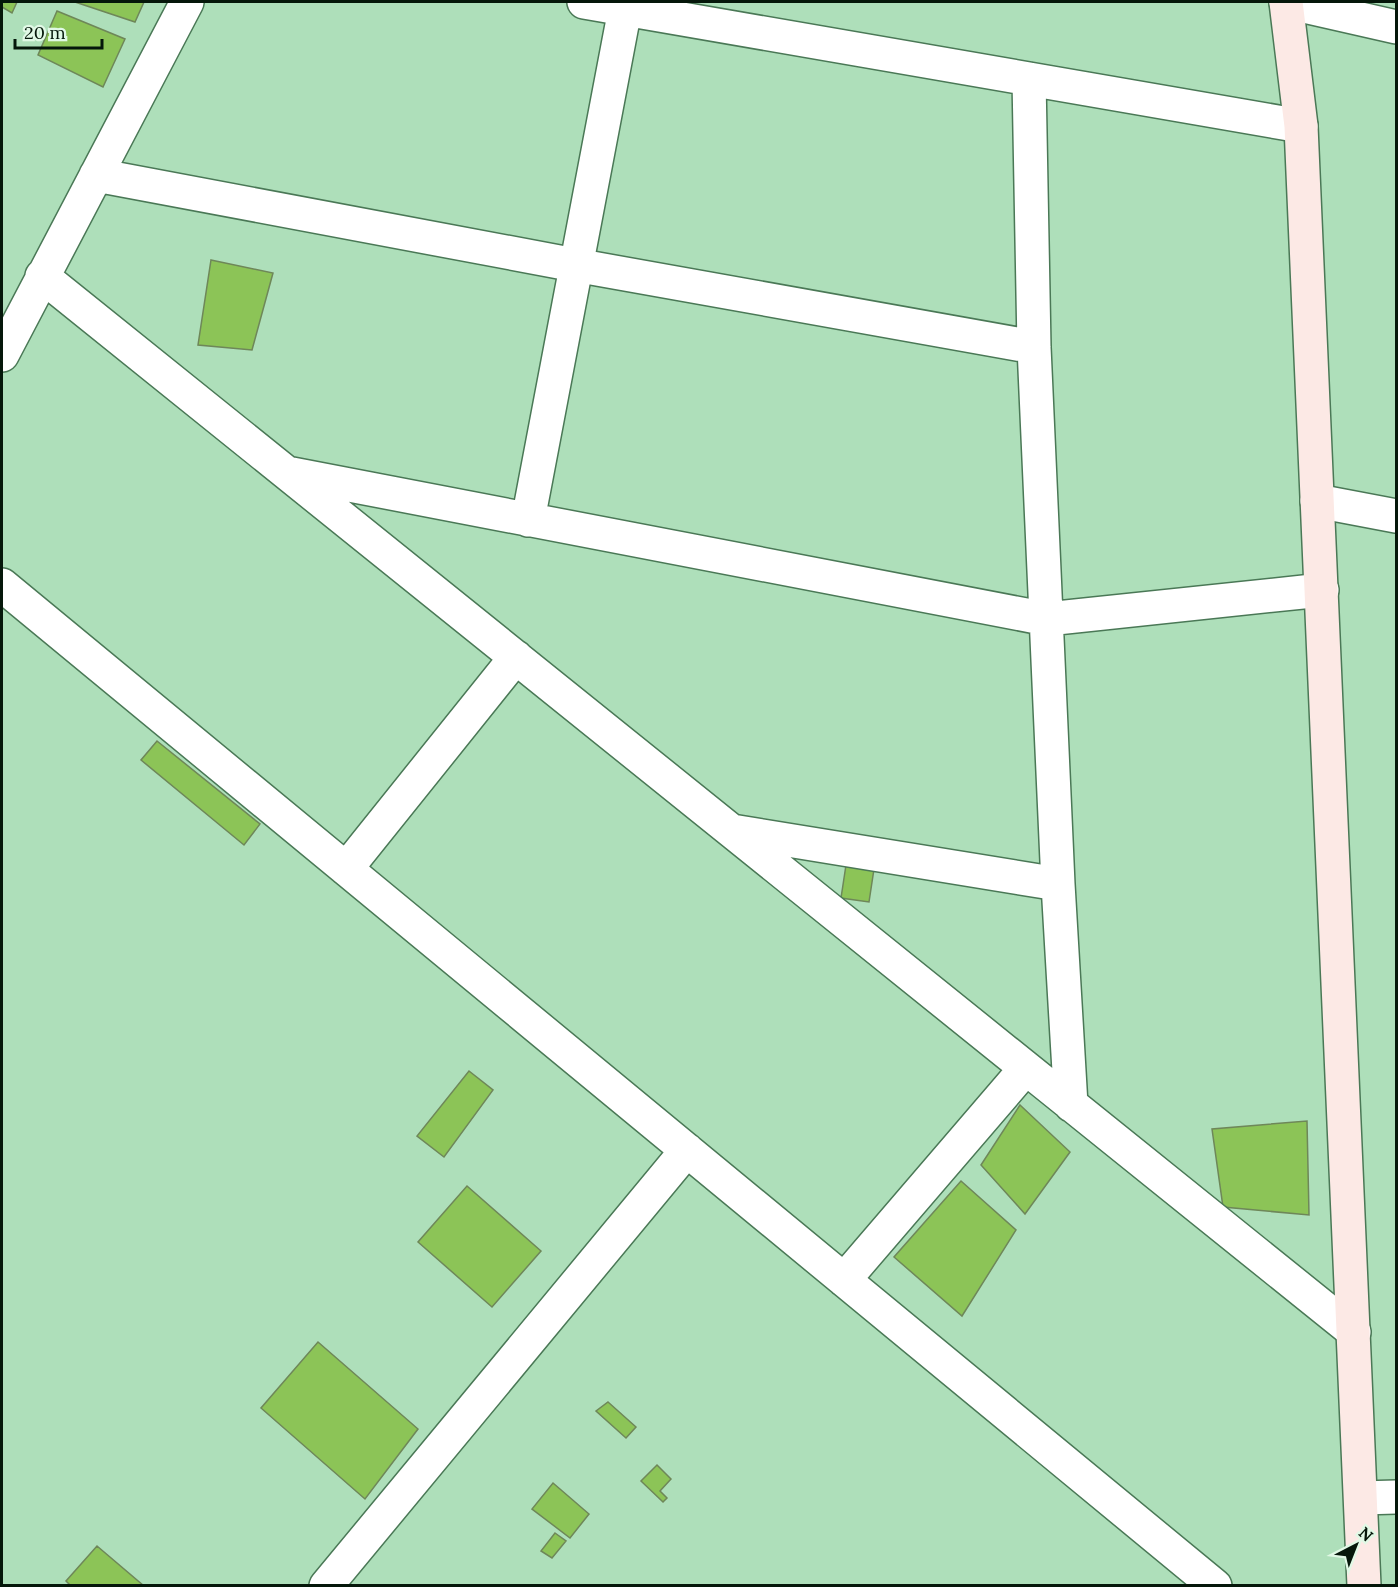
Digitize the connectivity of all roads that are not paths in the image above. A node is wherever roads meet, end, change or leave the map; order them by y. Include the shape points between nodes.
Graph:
1 (187, 2) edge
2 (584, 2) edge
3 (1286, 2) edge
4 (625, 9) junction
5 (689, 10) edge
6 (1396, 27) edge
7 (1029, 79) junction
8 (1301, 126) junction
9 (96, 175) junction
10 (575, 265) junction
11 (42, 276) junction
12 (1034, 347) junction
13 (2, 355) edge
14 (287, 473) junction
15 (1317, 501) junction
16 (1396, 516) edge
17 (528, 520) junction
18 (2, 585) edge
19 (1322, 590) junction
20 (1047, 619) junction
21 (516, 657) junction
22 (730, 831) junction
23 (346, 869) junction
24 (1058, 884) junction
25 (1026, 1068) junction
26 (1071, 1105) junction
27 (687, 1150) junction
28 (844, 1280) junction
29 (1354, 1332) junction
30 (1396, 1497) edge
31 (1361, 1498) junction
32 (326, 1586) edge
33 (1215, 1586) edge
34 (1364, 1586) edge

1 - 9 street
2 - 4 street
3 - 6 street
3 - 8 main road
4 - 5 street
4 - 10 street
5 - 7 street
7 - 8 street
7 - 12 street
8 - 15 main road
9 - 10 street
9 - 11 street
10 - 12 street
10 - 17 street
11 - 13 street
11 - 14 street
12 - 20 street
14 - 17 street
14 - 21 street
15 - 16 street
15 - 19 main road
17 - 20 street
18 - 23 street
19 - 20 street
19 - 29 main road
20 - 24 street
21 - 22 street
21 - 23 street
22 - 24 street
22 - 25 street
23 - 27 street
24 - 26 street
25 - 26 street
25 - 28 street
26 - 29 street
27 - 28 street
27 - 32 street
28 - 33 street
29 - 31 main road
30 - 31 street
31 - 34 main road

